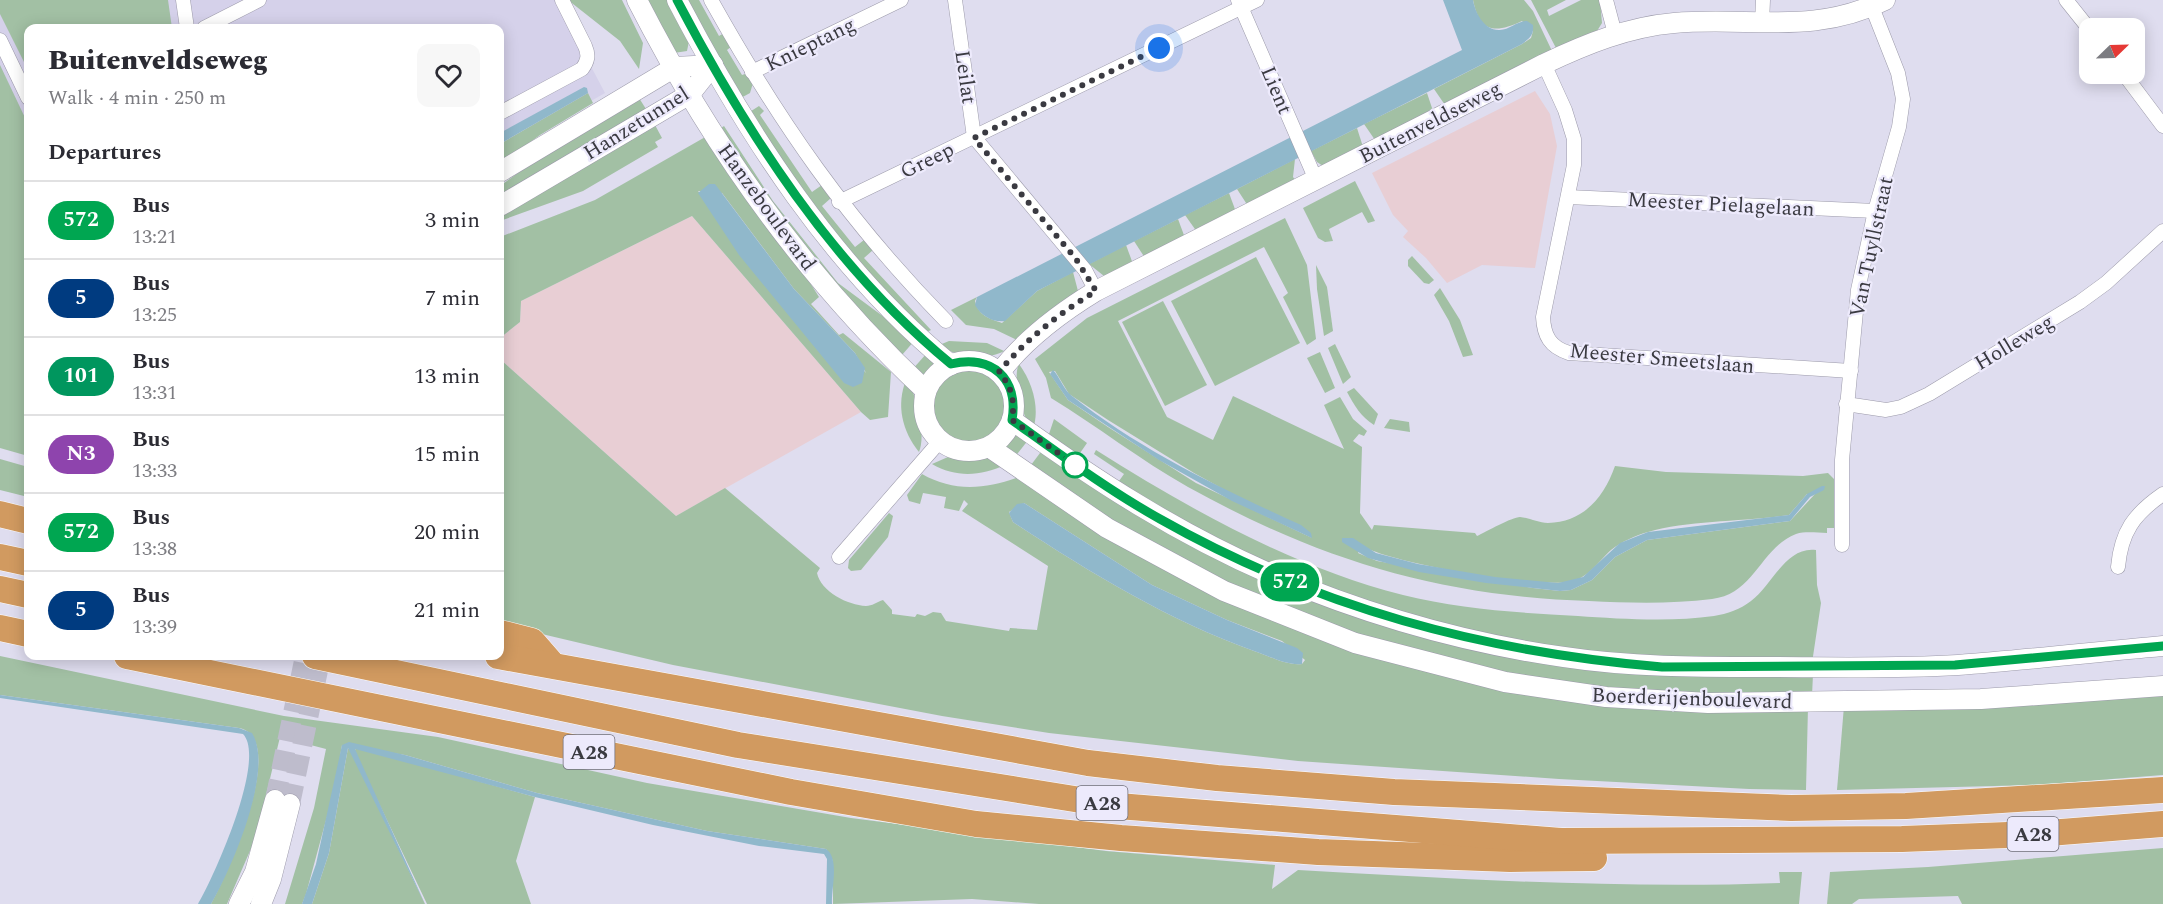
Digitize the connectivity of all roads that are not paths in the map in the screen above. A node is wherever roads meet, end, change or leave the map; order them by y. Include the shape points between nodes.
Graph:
1 (183, 0) edge
2 (259, 0) edge
3 (637, 0) edge
4 (677, 0) edge
5 (711, 0) edge
6 (901, 0) edge
7 (955, 0) edge
8 (1257, 0) edge
9 (1606, 0) edge
10 (1763, 0) edge
11 (2066, 0) edge
12 (563, 3) edge
13 (1878, 3) edge
14 (1240, 4) edge
15 (2080, 18) edge
16 (1762, 23) junction
17 (186, 24) edge
18 (212, 24) edge
19 (1615, 34) junction
20 (0, 40) edge
21 (1544, 63) junction
22 (713, 65) junction
23 (675, 67) junction
24 (752, 72) junction
25 (2132, 84) edge
26 (24, 90) edge
27 (690, 94) junction
28 (504, 111) edge
29 (2163, 126) edge
30 (974, 138) junction
31 (504, 170) edge
32 (1316, 180) junction
33 (1568, 197) junction
34 (839, 202) junction
35 (504, 204) edge
36 (1875, 211) junction
37 (2163, 231) edge
38 (1096, 291) junction
39 (945, 321) dead end
40 (951, 364) junction
41 (1851, 371) junction
42 (999, 372) junction
43 (926, 392) junction
44 (1846, 404) junction
45 (1012, 420) junction
46 (940, 441) junction
47 (989, 447) junction
48 (2163, 495) edge
49 (0, 514) edge
50 (24, 520) edge
51 (1842, 545) dead end
52 (0, 557) edge
53 (840, 557) dead end
54 (24, 562) edge
55 (2118, 567) dead end
56 (0, 589) edge
57 (24, 594) edge
58 (0, 628) edge
59 (24, 633) edge
60 (504, 634) edge
61 (2163, 646) edge
62 (504, 657) edge
63 (146, 660) edge
64 (334, 660) edge
65 (552, 664) junction
66 (2163, 686) edge
67 (2163, 790) edge
68 (2163, 824) edge
69 (1902, 839) junction
70 (239, 904) edge
71 (261, 904) edge

1 - 17 street
2 - 18 street
3 - 23 main road, Hanzeboulevard
4 - 22 main road, Hanzeboulevard
5 - 24 street
6 - 24 street, Knieptang
7 - 30 street, Leilat
8 - 14 street, Greep
9 - 19 street
10 - 16 street
11 - 15 street
12 - 28 street via 588,53 586,63 582,69
13 - 16 main road, Buitenveldseweg via 1812,22
13 - 36 street, Van Tuyllstraat via 1903,99 1899,128
14 - 30 street, Greep
14 - 32 street, Lient
16 - 19 main road, Buitenveldseweg via 1673,23
19 - 21 main road, Buitenveldseweg
20 - 26 street
21 - 32 main road, Buitenveldseweg
21 - 33 street, Meester Smeetslaan via 1574,139
22 - 23 main road, Hanzetunnel
22 - 27 main road, Hanzetunnel
22 - 40 main road, Hanzeboulevard via 753,132 825,233 905,324
23 - 27 main road, Hanzeboulevard
23 - 31 main road, Hanzetunnel
24 - 34 street
25 - 29 street
27 - 35 main road, Hanzetunnel
27 - 43 main road, Hanzeboulevard via 744,181 786,239 849,313
30 - 34 street, Greep
30 - 38 street via 1067,247
32 - 38 main road, Buitenveldseweg
33 - 36 street, Meester Pielagelaan
33 - 41 street, Meester Smeetslaan via 1543,317 1546,338 1557,348 1569,353
34 - 39 street
36 - 41 street, Van Tuyllstraat via 1858,290
37 - 44 street, Holleweg via 2080,302 1929,394 1886,410
38 - 42 main road, Buitenveldseweg via 1063,311
40 - 42 main road via 976,362
40 - 43 main road via 931,381
41 - 44 street, Van Tuyllstraat
42 - 45 main road via 1011,388
43 - 46 main road via 925,416
44 - 51 street, Van Tuyllstraat via 1840,500
45 - 47 main road via 1006,433
45 - 61 main road, Boerderijenboulevard via 1088,475 1179,529 1272,574 1369,611 1467,639 1564,657 1662,667 1955,665
46 - 47 main road via 967,452
46 - 53 street
47 - 66 main road, Boerderijenboulevard via 1069,504 1184,572 1264,609 1355,643 1485,678 1589,695 1708,703 1981,699
48 - 55 street via 2142,508 2136,517 2120,543
49 - 50 highway
52 - 54 highway
56 - 57 highway
58 - 59 highway
60 - 65 highway via 532,641
62 - 65 highway, A28
63 - 69 highway, A28 via 779,790 976,824 1318,852 1510,859 1791,856
64 - 69 highway, A28 via 738,745 1118,806 1561,841
65 - 67 highway, A28 via 1088,763 1394,792 1791,808 1906,806
68 - 69 highway, A28
70 - 71 main road via 282,802 271,879

